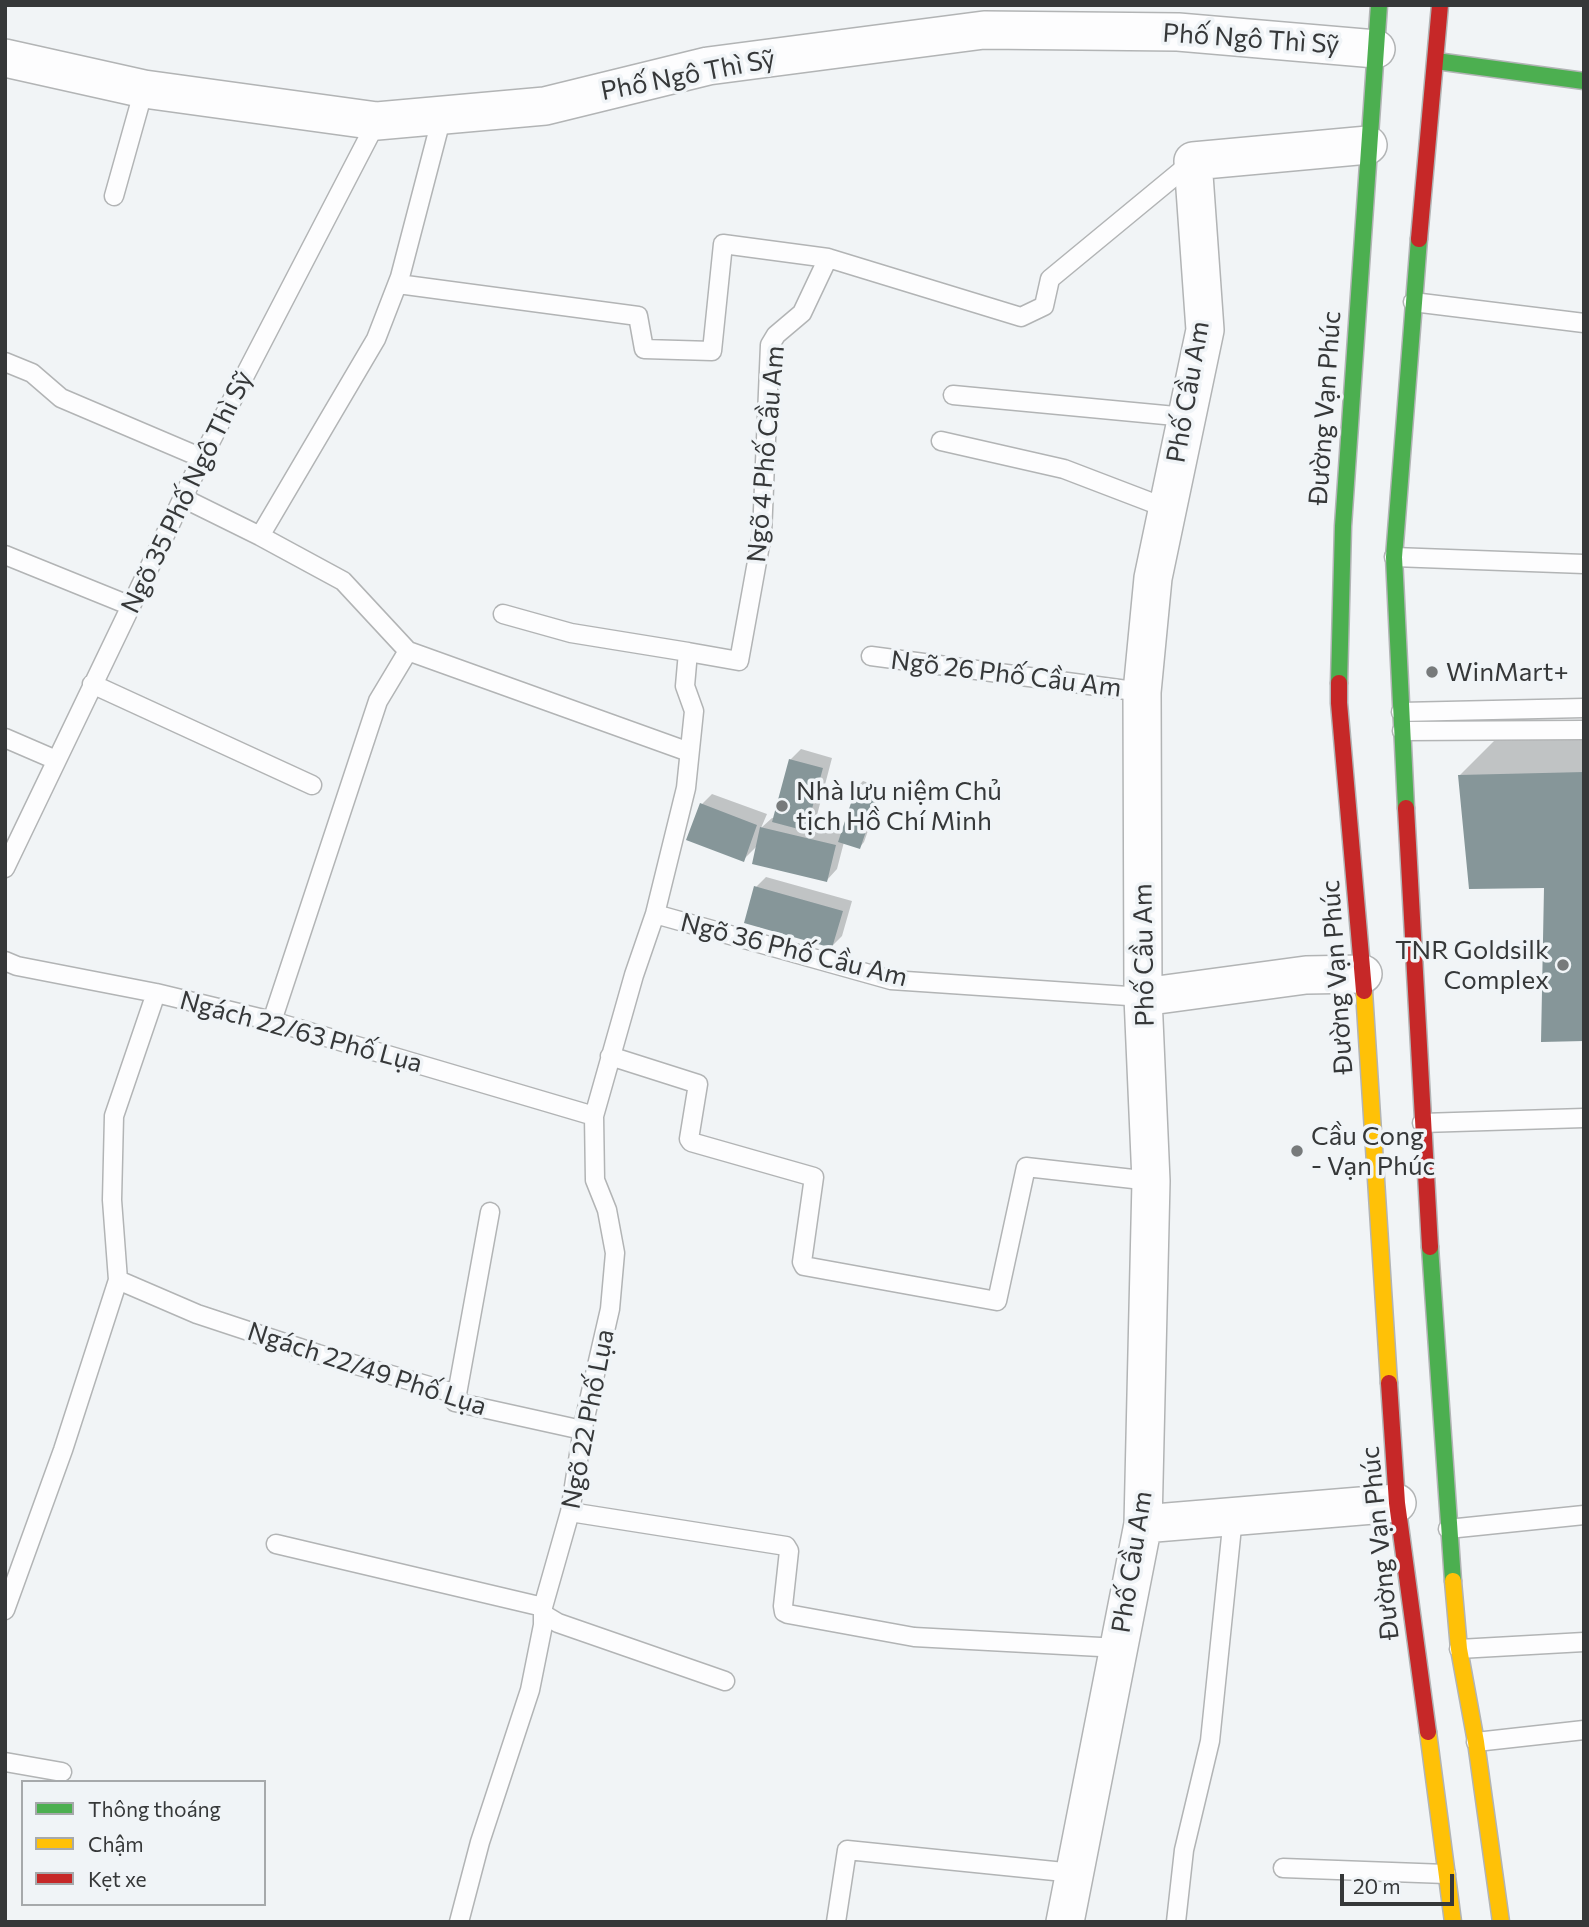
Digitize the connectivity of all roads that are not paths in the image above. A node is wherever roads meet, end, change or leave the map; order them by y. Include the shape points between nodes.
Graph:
1 (1378, 5) edge
2 (1440, 5) edge
3 (1377, 38) junction
4 (5, 58) edge
5 (1436, 61) junction
6 (1584, 80) edge
7 (144, 89) junction
8 (442, 116) junction
9 (377, 121) junction
10 (1368, 145) junction
11 (1194, 161) junction
12 (114, 196) dead end
13 (828, 258) junction
14 (398, 284) junction
15 (1413, 302) junction
16 (1584, 323) edge
17 (5, 362) edge
18 (953, 395) dead end
19 (1186, 417) junction
20 (941, 441) dead end
21 (202, 458) junction
22 (183, 498) junction
23 (1166, 508) junction
24 (260, 536) junction
25 (5, 555) edge
26 (1394, 557) junction
27 (1584, 564) edge
28 (131, 606) junction
29 (503, 614) dead end
30 (408, 650) junction
31 (688, 652) junction
32 (871, 656) dead end
33 (92, 684) junction
34 (1142, 692) junction
35 (1584, 708) edge
36 (1401, 712) junction
37 (1584, 730) edge
38 (1402, 732) junction
39 (5, 738) edge
40 (689, 752) junction
41 (56, 760) junction
42 (313, 785) dead end
43 (5, 868) edge
44 (656, 914) junction
45 (5, 961) edge
46 (1363, 974) junction
47 (156, 993) junction
48 (1153, 996) junction
49 (272, 1021) junction
50 (610, 1056) junction
51 (594, 1116) junction
52 (1584, 1118) edge
53 (1422, 1123) junction
54 (1151, 1181) junction
55 (491, 1212) dead end
56 (118, 1280) junction
57 (457, 1394) junction
58 (582, 1430) junction
59 (1397, 1503) junction
60 (570, 1511) junction
61 (1584, 1515) edge
62 (1233, 1517) junction
63 (1143, 1524) junction
64 (1448, 1529) junction
65 (276, 1544) dead end
66 (5, 1610) edge
67 (543, 1610) junction
68 (1584, 1643) edge
69 (1119, 1648) junction
70 (1459, 1649) junction
71 (725, 1681) dead end
72 (1584, 1730) edge
73 (1470, 1743) junction
74 (5, 1762) edge
75 (62, 1772) dead end
76 (1283, 1868) dead end
77 (1074, 1873) junction
78 (1446, 1874) junction
79 (1447, 1917) edge
80 (459, 1922) edge
81 (836, 1922) edge
82 (1065, 1922) edge
83 (1176, 1922) edge
84 (1501, 1922) edge

1 - 3 main road, Đường Vạn Phúc
2 - 5 main road
3 - 8 street, Phố Ngô Thì Sỹ via 984,30 708,66 545,106
3 - 10 main road, Đường Vạn Phúc
4 - 7 street, Phố Ngô Thì Sỹ
5 - 6 main road
5 - 15 main road
7 - 9 street, Phố Ngô Thì Sỹ
7 - 12 lane
8 - 9 street, Phố Ngô Thì Sỹ
8 - 14 lane
9 - 21 lane, Ngõ 35 Phố Ngô Thì Sỹ
10 - 11 street
10 - 46 main road, Đường Vạn Phúc via 1357,417 1343,526 1339,703
11 - 13 lane via 1050,279 1044,306 1021,317
11 - 19 street, Phố Cầu Am via 1205,330
13 - 14 lane via 723,244 712,351 644,349 638,316
13 - 31 lane, Ngõ 4 Phố Cầu Am via 802,313 780,330 770,345 762,534 739,661
14 - 24 lane via 376,339
15 - 16 lane
15 - 26 main road via 1398,420
17 - 21 lane via 32,373 61,398
18 - 19 lane
19 - 23 street, Phố Cầu Am
20 - 23 lane via 1064,469
21 - 22 lane, Ngõ 35 Phố Ngô Thì Sỹ
22 - 24 lane
22 - 28 lane, Ngõ 35 Phố Ngô Thì Sỹ
23 - 34 street, Phố Cầu Am via 1153,578
24 - 30 lane via 343,581
25 - 28 lane
26 - 27 lane
26 - 36 main road
28 - 33 lane, Ngõ 35 Phố Ngô Thì Sỹ
29 - 31 lane via 571,633
30 - 40 lane
30 - 49 lane via 378,701
31 - 40 lane via 685,686 694,711
32 - 34 lane, Ngõ 26 Phố Cầu Am
33 - 41 lane, Ngõ 35 Phố Ngô Thì Sỹ
33 - 42 lane
34 - 48 street, Phố Cầu Am
35 - 36 lane
36 - 38 main road
37 - 38 lane
38 - 53 main road
39 - 41 lane
40 - 44 lane via 686,788
41 - 43 lane, Ngõ 35 Phố Ngô Thì Sỹ
44 - 48 lane, Ngõ 36 Phố Cầu Am via 891,980
44 - 50 lane, Ngõ 22 Phố Lụa
45 - 47 lane, Ngách 22/63 Phố Lụa
46 - 48 street via 1306,975
46 - 59 main road, Đường Vạn Phúc
47 - 49 lane, Ngách 22/63 Phố Lụa
47 - 56 lane via 114,1116 112,1200
48 - 54 street, Phố Cầu Am
49 - 51 lane, Ngách 22/63 Phố Lụa
50 - 51 lane, Ngõ 22 Phố Lụa
50 - 54 lane via 698,1084 691,1142 814,1177 804,1266 998,1301 1026,1167
51 - 58 lane, Ngõ 22 Phố Lụa via 595,1180 607,1210 615,1264 610,1309
52 - 53 lane
53 - 64 main road
54 - 63 street, Phố Cầu Am
55 - 57 lane
56 - 57 lane, Ngách 22/49 Phố Lụa via 197,1314
56 - 66 lane
57 - 58 lane, Ngách 22/49 Phố Lụa via 455,1402
58 - 60 lane, Ngõ 22 Phố Lụa
59 - 62 street
59 - 78 main road, Đường Vạn Phúc via 1436,1752
60 - 67 lane, Ngõ 22 Phố Lụa
60 - 69 lane via 786,1546 783,1606 788,1614 914,1637
61 - 64 lane
62 - 63 street
62 - 83 lane via 1210,1741 1185,1850
63 - 69 street, Phố Cầu Am
64 - 70 main road
65 - 67 lane
67 - 71 lane via 570,1628
67 - 80 lane, Ngõ 22 Phố Lụa via 530,1689
68 - 70 lane
69 - 77 street, Phố Cầu Am
70 - 73 main road
72 - 73 lane
73 - 84 main road
74 - 75 lane
76 - 78 lane
77 - 81 lane via 847,1850
77 - 82 street, Phố Cầu Am
78 - 79 main road, Đường Vạn Phúc

